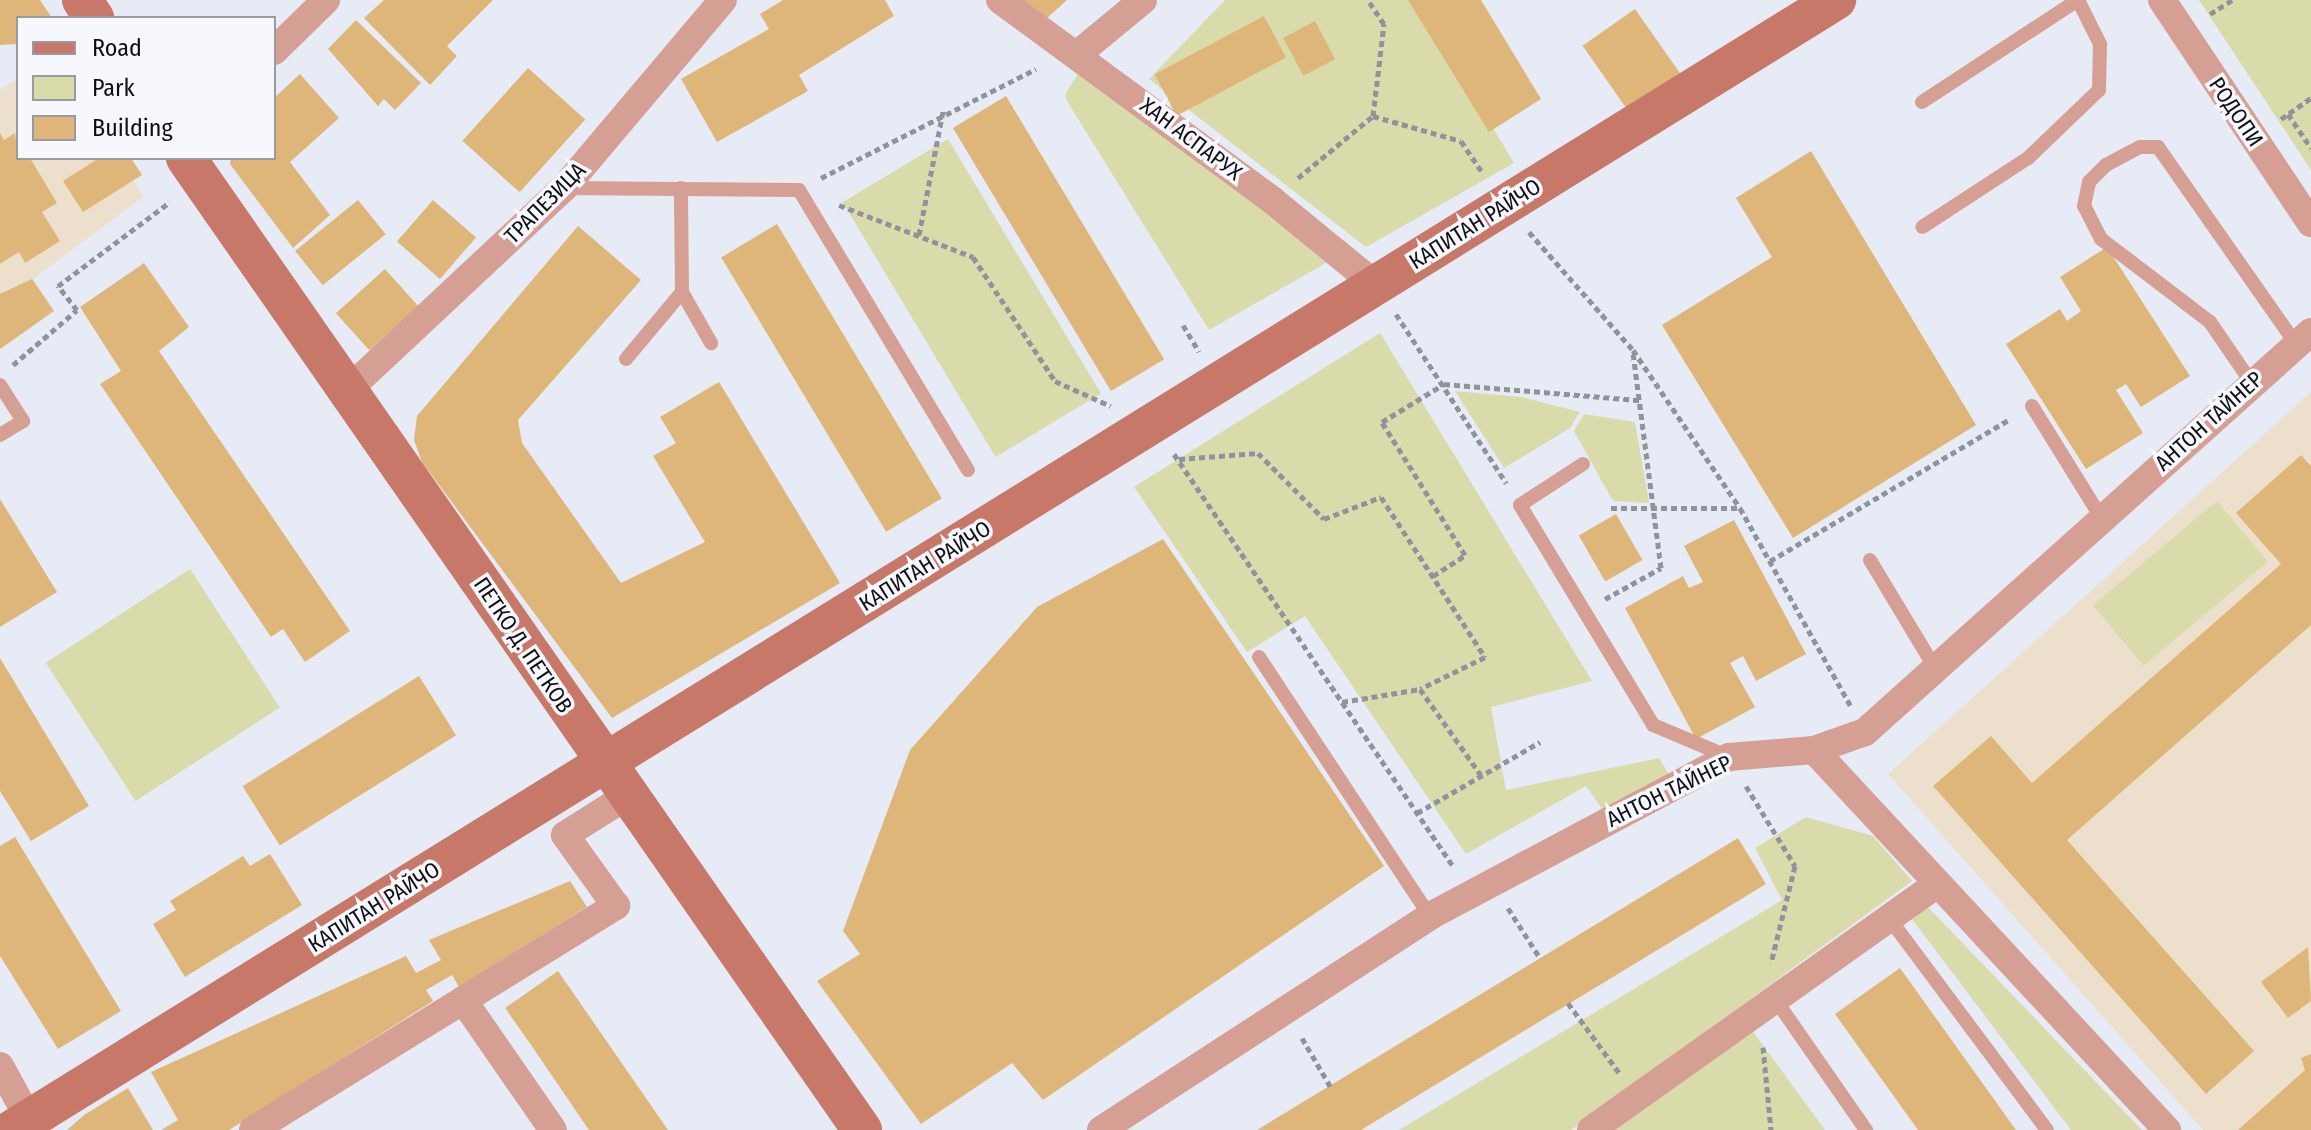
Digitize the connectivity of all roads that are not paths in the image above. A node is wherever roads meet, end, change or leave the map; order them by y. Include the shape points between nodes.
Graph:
1 (326, 0) edge
2 (723, 0) edge
3 (1000, 0) edge
4 (1143, 0) edge
5 (1836, 0) edge
6 (2162, 0) edge
7 (276, 49) edge
8 (1079, 53) junction
9 (1922, 102) dead end
10 (194, 168) edge
11 (564, 188) junction
12 (681, 188) junction
13 (2311, 223) edge
14 (1922, 227) dead end
15 (1376, 285) junction
16 (682, 292) junction
17 (2304, 338) edge
18 (711, 343) dead end
19 (626, 359) dead end
20 (2251, 382) junction
21 (0, 385) edge
22 (349, 389) junction
23 (2032, 406) road end
24 (0, 435) edge
25 (1583, 464) dead end
26 (968, 470) dead end
27 (2102, 519) junction
28 (1870, 560) dead end
29 (1259, 657) dead end
30 (1936, 670) junction
31 (1814, 750) junction
32 (1729, 757) junction
33 (616, 780) junction
34 (1936, 885) junction
35 (1430, 916) junction
36 (1889, 918) junction
37 (463, 1000) junction
38 (1767, 1004) junction
39 (0, 1066) edge
40 (20, 1124) edge
41 (253, 1130) edge
42 (553, 1130) edge
43 (862, 1130) edge
44 (1101, 1130) edge
45 (1591, 1130) edge
46 (1866, 1130) edge
47 (2047, 1130) edge
48 (2167, 1130) edge

1 - 7 street
2 - 11 street, ТРАПЕЗИЦА
3 - 8 street, ХАН АСПАРУХ
4 - 8 street
5 - 15 street, КАПИТАН РАЙЧО
6 - 13 street, РОДОПИ
8 - 15 street, ХАН АСПАРУХ
9 - 14 lane via 2078,0 2100,44 2099,90 2028,158
10 - 22 street, ПЕТКО Д. ПЕТКОВ
11 - 12 lane
11 - 22 street, ТРАПЕЗИЦА
12 - 16 lane
12 - 26 lane via 799,190
15 - 33 street, КАПИТАН РАЙЧО via 1153,424
16 - 18 lane
16 - 19 lane
17 - 20 street, АНТОН ТАЙНЕР
17 - 20 lane via 2158,147 2140,147 2106,165 2089,182 2084,206 2101,239 2210,322
20 - 27 street, АНТОН ТАЙНЕР
21 - 24 lane via 23,421
22 - 33 street, ПЕТКО Д. ПЕТКОВ
23 - 27 lane
25 - 32 lane via 1520,505 1653,725
27 - 30 street, АНТОН ТАЙНЕР
28 - 30 lane
29 - 35 lane
30 - 31 street, АНТОН ТАЙНЕР via 1865,732
31 - 32 street, АНТОН ТАЙНЕР
31 - 34 street
32 - 35 street, АНТОН ТАЙНЕР
33 - 37 street via 565,835 616,906
33 - 40 street, КАПИТАН РАЙЧО
33 - 43 street, ПЕТКО Д. ПЕТКОВ
34 - 36 street
34 - 48 street
35 - 44 street, АНТОН ТАЙНЕР
36 - 38 street
36 - 47 lane
37 - 41 street
37 - 42 street
38 - 45 street
38 - 46 lane
39 - 40 street

